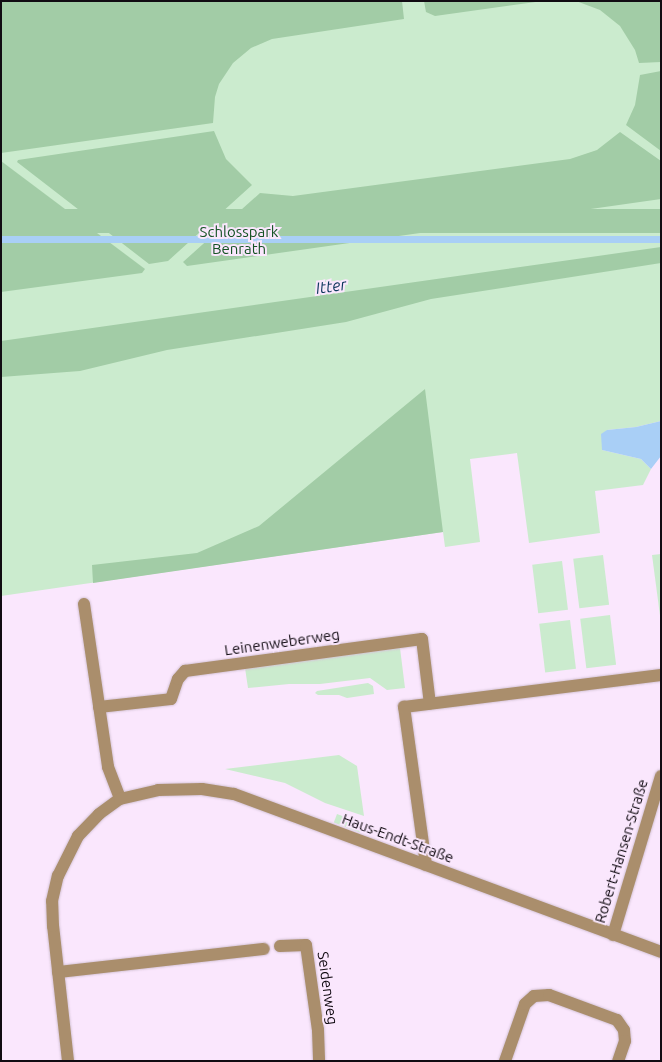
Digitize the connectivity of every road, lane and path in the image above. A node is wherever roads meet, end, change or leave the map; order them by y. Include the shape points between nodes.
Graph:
1 (84, 604) dead end
2 (661, 676) edge
3 (430, 704) junction
4 (99, 707) junction
5 (661, 776) edge
6 (120, 800) junction
7 (426, 865) junction
8 (613, 935) junction
9 (280, 946) dead end
10 (264, 949) dead end
11 (661, 952) edge
12 (58, 972) junction
13 (68, 1061) edge
14 (319, 1061) edge
15 (504, 1061) edge
16 (618, 1061) edge

1 - 4 street
2 - 3 street
3 - 4 street, Leinenweberweg via 422,639 186,671 178,679 171,699
3 - 7 street via 404,707
4 - 6 street via 108,767
5 - 8 street, Robert-Hansen-Straße
6 - 7 street, Haus-Endt-Straße via 169,788 234,794
6 - 12 street, Haus-Endt-Straße via 99,814 78,836 58,876 52,901
7 - 8 street, Haus-Endt-Straße
8 - 11 street, Haus-Endt-Straße
9 - 14 street, Seidenweg via 306,944
10 - 12 street
12 - 13 street, Haus-Endt-Straße
15 - 16 street via 525,1004 534,996 549,995 617,1020 626,1041

